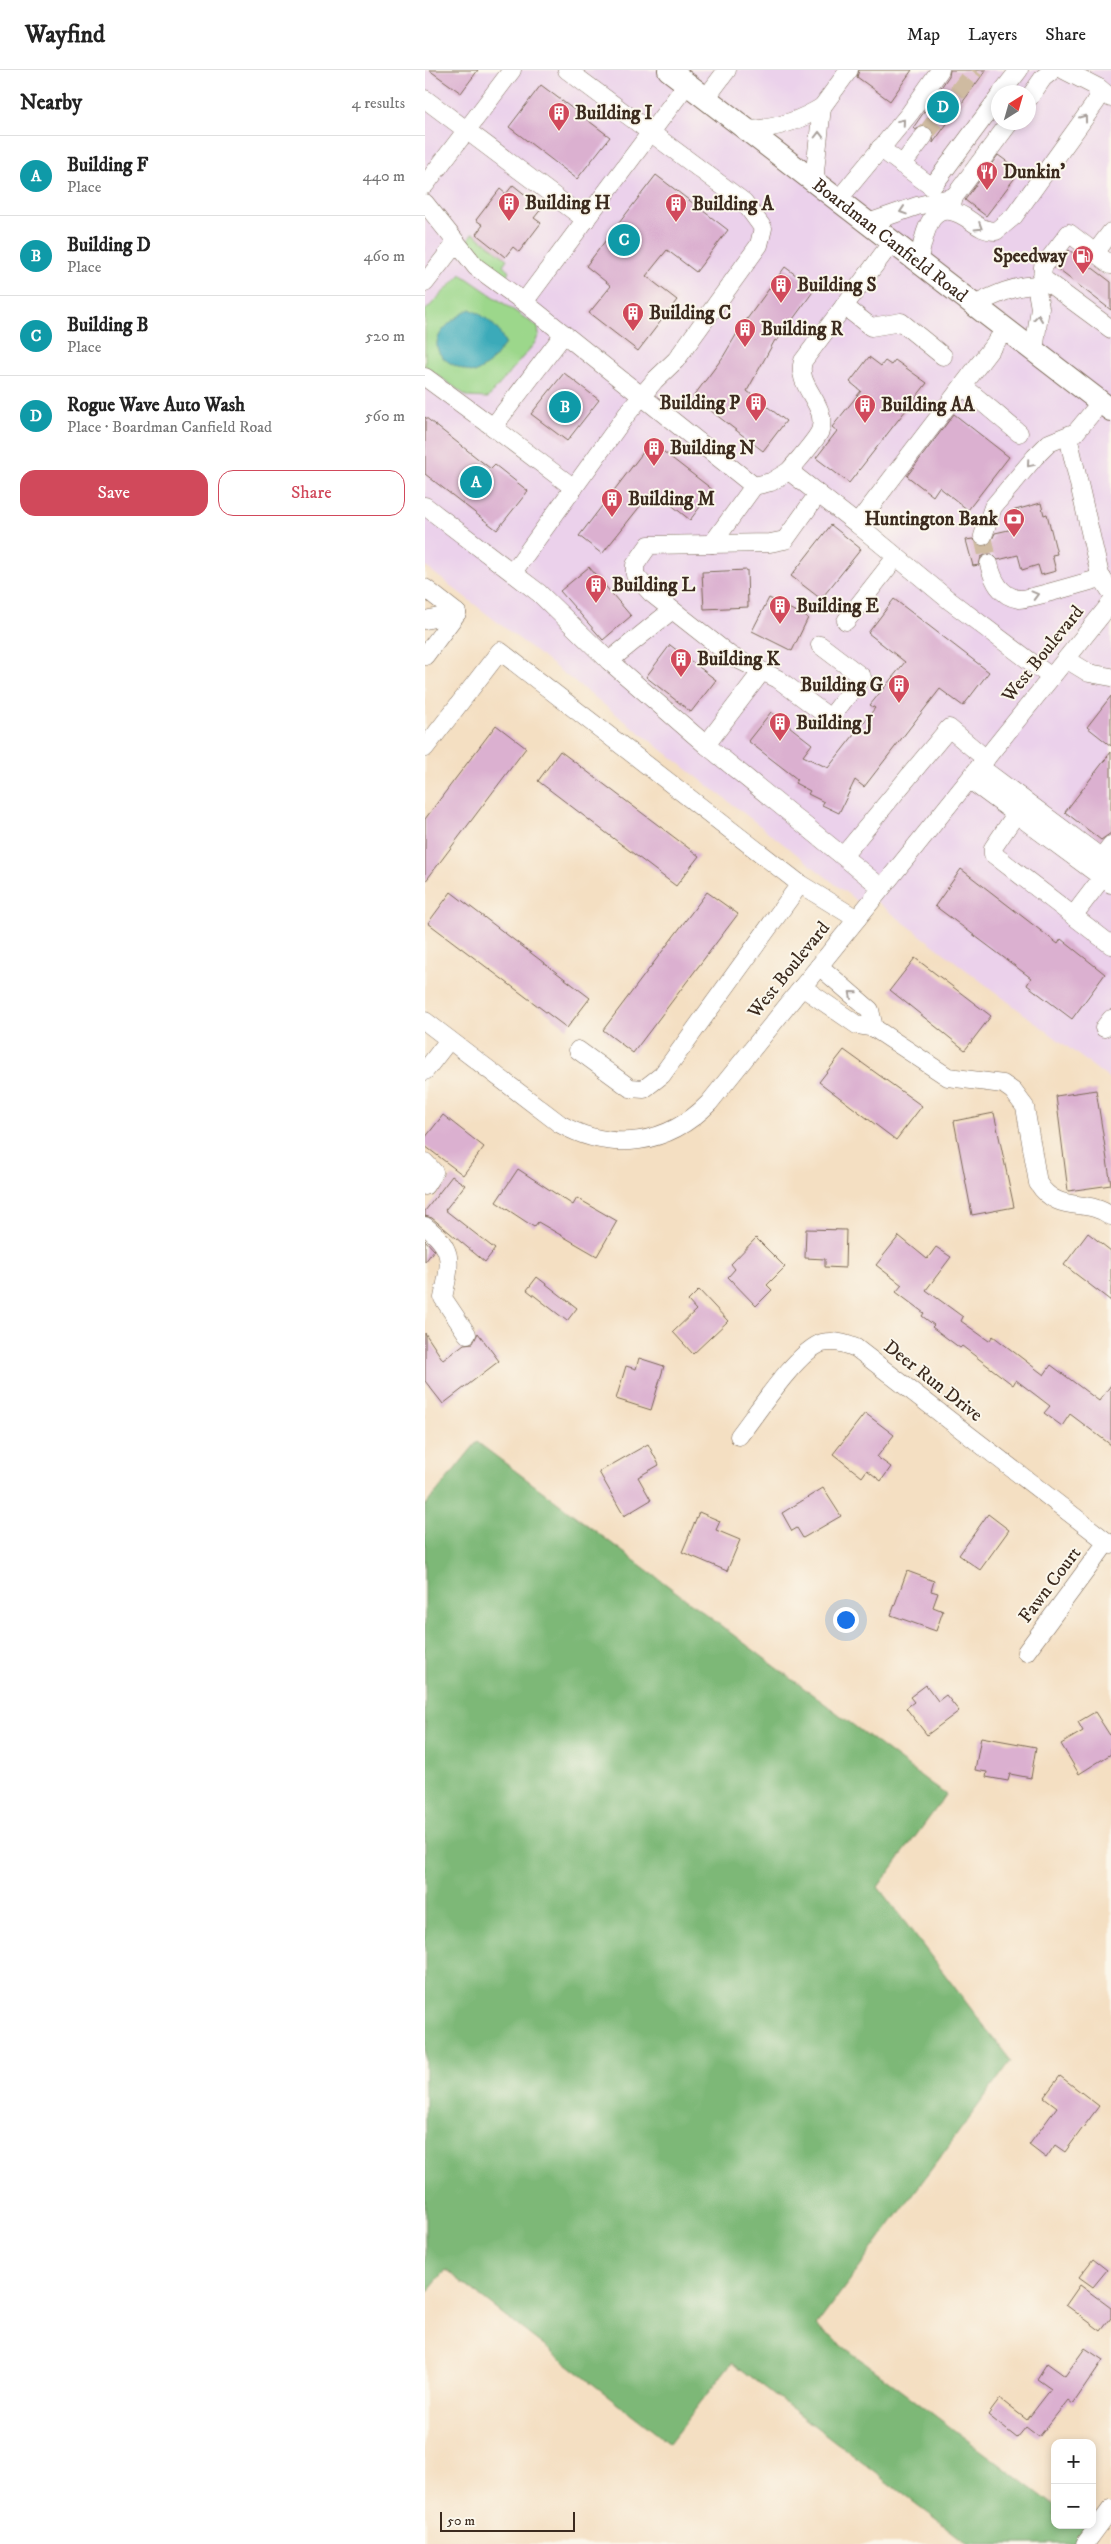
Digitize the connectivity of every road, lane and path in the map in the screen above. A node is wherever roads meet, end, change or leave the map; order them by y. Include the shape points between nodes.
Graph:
1 (512, 70) edge
2 (567, 70) edge
3 (669, 70) edge
4 (727, 70) edge
5 (849, 70) edge
6 (940, 70) edge
7 (1019, 70) edge
8 (1040, 70) edge
9 (1053, 70) edge
10 (1064, 70) edge
11 (1083, 70) edge
12 (687, 84) junction
13 (1007, 85) edge
14 (1028, 85) edge
15 (1036, 88) edge
16 (1105, 93) edge
17 (705, 98) junction
18 (425, 99) edge
19 (822, 107) junction
20 (991, 112) edge
21 (747, 130) junction
22 (994, 130) edge
23 (1003, 130) edge
24 (466, 131) junction
25 (651, 134) junction
26 (924, 136) tunnel mouth
27 (880, 148) junction
28 (902, 164) junction
29 (816, 184) junction
30 (425, 185) edge
31 (837, 200) junction
32 (944, 201) junction
33 (425, 203) edge
34 (586, 220) junction
35 (869, 223) junction
36 (1111, 232) edge
37 (892, 242) junction
38 (456, 243) junction
39 (1095, 253) junction
40 (918, 262) junction
41 (1111, 265) edge
42 (1039, 282) junction
43 (425, 283) edge
44 (524, 302) junction
45 (974, 305) junction
46 (844, 306) junction
47 (1006, 329) junction
48 (1111, 329) edge
49 (564, 334) junction
50 (1034, 351) junction
51 (943, 356) dead end
52 (425, 377) edge
53 (963, 386) junction
54 (642, 396) junction
55 (1106, 406) edge
56 (493, 427) junction
57 (1019, 432) dead end
58 (1068, 436) junction
59 (789, 471) junction
60 (754, 486) junction
61 (574, 488) junction
62 (818, 494) junction
63 (425, 506) edge
64 (857, 524) junction
65 (983, 536) tunnel mouth
66 (712, 544) junction
67 (896, 557) junction
68 (989, 564) tunnel mouth
69 (513, 572) junction
70 (1106, 585) edge
71 (425, 588) edge
72 (672, 610) junction
73 (1109, 611) edge
74 (457, 613) junction
75 (425, 620) edge
76 (846, 622) dead end
77 (820, 645) dead end
78 (425, 656) edge
79 (1066, 659) junction
80 (609, 661) junction
81 (762, 671) junction
82 (1051, 677) junction
83 (1111, 677) edge
84 (706, 745) junction
85 (425, 748) edge
86 (978, 768) junction
87 (1016, 814) junction
88 (843, 856) junction
89 (1107, 866) edge
90 (800, 884) junction
91 (882, 888) junction
92 (1073, 916) junction
93 (857, 919) junction
94 (1111, 945) edge
95 (819, 966) junction
96 (802, 987) junction
97 (425, 1021) edge
98 (874, 1028) junction
99 (449, 1040) junction
100 (578, 1050) dead end
101 (425, 1071) edge
102 (425, 1162) edge
103 (425, 1186) edge
104 (1111, 1216) edge
105 (425, 1226) edge
106 (467, 1334) dead end
107 (739, 1436) dead end
108 (1109, 1544) edge
109 (1026, 1652) dead end
110 (1111, 2509) edge
111 (1085, 2544) edge

1 - 24 street
2 - 25 street
3 - 12 main road, Boardman Canfield Road
4 - 17 street
5 - 19 street
27 -> 6 street
7 - 13 street
8 - 14 street
9 - 15 street
10 - 16 street
11 - 16 street
12 - 17 main road, Boardman Canfield Road
12 - 25 street
32 -> 16 street via 985,231 996,231 1013,216
17 - 21 main road, Boardman Canfield Road
18 - 24 street
19 - 21 street via 787,124
29 -> 19 street
20 - 32 street
21 - 29 main road, Boardman Canfield Road
22 - 32 street
23 - 32 street
24 - 30 street
24 - 34 street
25 - 34 street
25 - 54 street via 744,202 763,228 759,245 715,307 676,360
26 - 28 street
27 - 28 street
27 - 31 street
28 - 32 street
29 - 31 main road, Boardman Canfield Road
31 - 35 main road, Boardman Canfield Road
32 -> 35 street
32 - 40 street via 927,224
33 - 38 street
34 - 44 street
35 - 37 main road, Boardman Canfield Road
36 - 39 street
37 - 40 main road, Boardman Canfield Road
37 - 46 street
38 - 43 street
38 - 44 street via 476,266
39 - 41 street
39 - 42 street via 1069,233 1043,267
40 - 45 main road, Boardman Canfield Road
42 - 45 street via 1001,292
42 - 48 street
50 -> 42 street via 1040,308
44 - 49 street
45 - 47 main road, Boardman Canfield Road
46 - 51 street via 871,327 901,322
46 - 59 street via 803,361 800,371 816,401 820,430
47 - 50 main road, Boardman Canfield Road
47 - 53 street
49 - 54 street
49 - 56 street
50 - 55 main road, Boardman Canfield Road
52 - 56 street
53 - 57 street
53 - 64 street
54 - 60 street
54 - 61 street
55 - 58 street
56 - 61 street
58 -> 65 street via 1049,443 1011,485 993,507
58 - 70 street
59 - 60 street via 771,482
59 - 62 street
60 - 66 street
61 - 69 street
62 - 64 street
62 - 66 street via 785,540
63 - 69 street
64 - 67 street
66 - 72 street via 649,545 635,565 635,575
67 - 76 street
67 - 82 street
68 -> 70 street via 992,579 1001,590 1020,599
69 - 80 street
71 - 74 street
72 - 80 street
72 - 81 street via 731,656
73 - 79 street, West Boulevard
74 - 75 street
74 - 78 street
77 - 81 street via 862,677 830,718 778,679
79 - 82 street, West Boulevard
79 - 83 street via 1089,673
80 - 84 street
81 - 84 street
82 - 86 street, West Boulevard
84 - 88 street
85 - 90 street via 500,651
86 - 87 street
86 - 88 street via 949,728
86 - 89 street
86 - 91 street, West Boulevard
87 - 89 street
87 - 92 street via 993,848 993,854
88 - 91 street
89 - 92 street
90 - 93 street
90 - 100 street via 662,1075 644,1089 630,1088
91 - 93 street, West Boulevard
92 - 94 street
93 - 95 street, West Boulevard
95 - 96 street, West Boulevard
98 -> 95 street via 870,1010
96 - 98 street via 857,1025
96 - 99 street, West Boulevard via 701,1112 668,1133 641,1141 601,1140 574,1132
97 - 99 street, West Boulevard
98 - 104 street via 948,1077 1003,1084 1013,1091 1025,1107 1038,1183 1045,1194 1060,1204 1101,1208
99 - 101 street
102 - 103 street via 434,1172
105 - 106 street via 446,1246 451,1270 443,1298
107 - 108 street, Deer Run Drive via 801,1357 821,1343 845,1343 856,1348
108 - 109 street, Fawn Court
110 - 111 street

